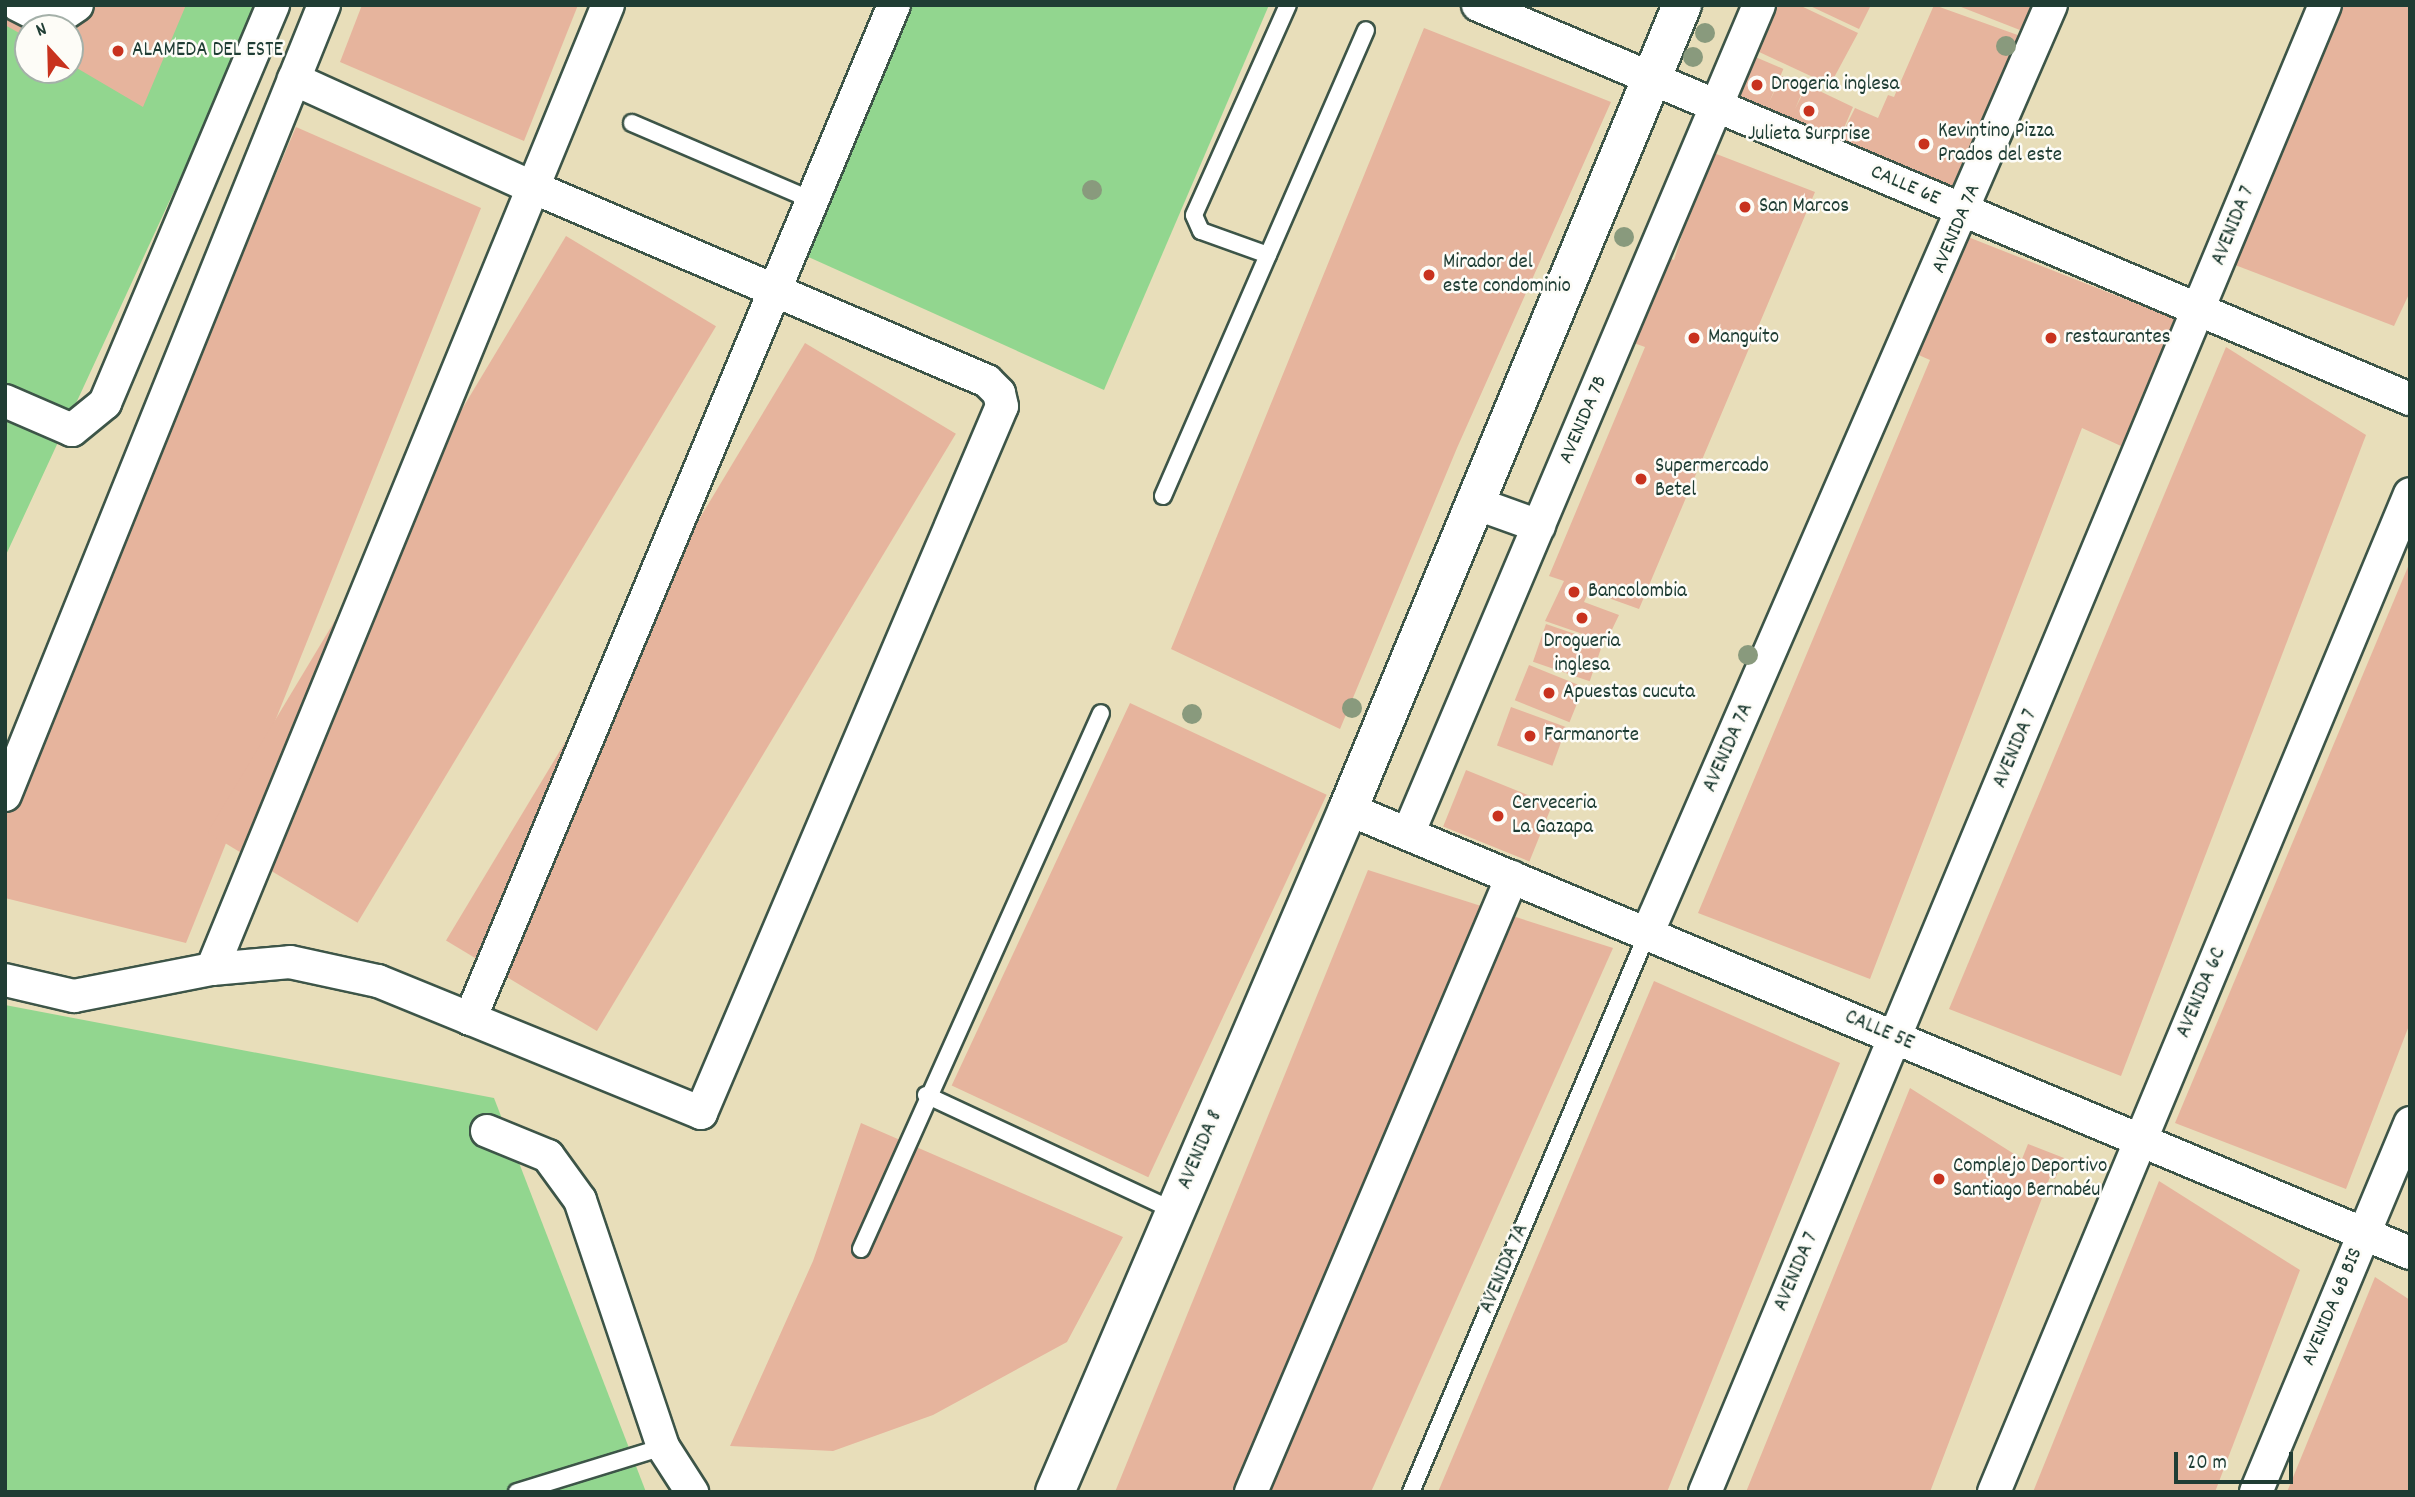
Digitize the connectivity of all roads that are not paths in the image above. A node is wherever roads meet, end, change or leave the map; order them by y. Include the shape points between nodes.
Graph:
1 (19, 5) edge
2 (77, 5) edge
3 (273, 5) edge
4 (324, 5) edge
5 (608, 5) edge
6 (894, 5) edge
7 (1288, 5) edge
8 (1478, 5) edge
9 (1682, 5) edge
10 (1759, 5) edge
11 (2050, 5) edge
12 (2325, 5) edge
13 (1366, 30) dead end
14 (1651, 78) junction
15 (294, 79) junction
16 (1716, 106) junction
17 (632, 123) dead end
18 (536, 189) junction
19 (812, 200) junction
20 (1964, 211) junction
21 (1268, 255) junction
22 (776, 291) junction
23 (2199, 310) junction
24 (2410, 399) edge
25 (5, 401) edge
26 (2410, 494) edge
27 (1163, 496) dead end
28 (1475, 503) junction
29 (1539, 526) junction
30 (1101, 713) dead end
31 (5, 795) edge
32 (1348, 809) junction
33 (1408, 834) junction
34 (1512, 877) junction
35 (1647, 934) junction
36 (212, 969) junction
37 (5, 980) edge
38 (470, 1019) junction
39 (1895, 1038) junction
40 (926, 1096) junction
41 (2410, 1123) edge
42 (487, 1131) dead end
43 (2141, 1140) junction
44 (1175, 1212) junction
45 (2364, 1234) junction
46 (861, 1249) dead end
47 (2410, 1253) edge
48 (663, 1447) junction
49 (517, 1492) edge
50 (692, 1492) edge
51 (1055, 1492) edge
52 (1251, 1492) edge
53 (1410, 1492) edge
54 (1705, 1492) edge
55 (1994, 1492) edge
56 (2256, 1492) edge

1 - 2 street via 52,22
3 - 25 street via 105,403 72,430
4 - 15 street
5 - 18 street
6 - 19 street
7 - 21 lane via 1194,215 1201,231
8 - 14 street, CALLE 6E
9 - 14 street
10 - 16 street, AVENIDA 7B
11 - 20 street, AVENIDA 7A
12 - 23 street, AVENIDA 7
13 - 21 lane
14 - 16 street, CALLE 6E
14 - 28 street
15 - 18 street
15 - 31 street
16 - 20 street, CALLE 6E
16 - 29 street, AVENIDA 7B
17 - 19 lane
18 - 22 street
18 - 36 street
19 - 22 street
20 - 23 street, CALLE 6E
20 - 35 street, AVENIDA 7A
21 - 27 lane
22 - 38 street
22 - 38 street via 987,381 999,393 1002,406 701,1113
23 - 24 street, CALLE 6E
23 - 39 street, AVENIDA 7
26 - 43 street, AVENIDA 6C
28 - 29 street
28 - 32 street
29 - 33 street, AVENIDA 7B
30 - 40 lane
32 - 33 street, CALLE 5E
32 - 44 street, AVENIDA 8
33 - 34 street, CALLE 5E
34 - 35 street, CALLE 5E
34 - 52 street
35 - 39 street, CALLE 5E
35 - 53 lane, AVENIDA 7A
36 - 37 street via 74,996
36 - 38 street via 290,962 378,981
39 - 43 street, CALLE 5E
39 - 54 street, AVENIDA 7
40 - 44 lane
40 - 46 lane
41 - 45 street, AVENIDA 6B BIS
42 - 48 street via 548,1156 580,1200
43 - 45 street, CALLE 5E
43 - 55 street, AVENIDA 6C
44 - 51 street, AVENIDA 8
45 - 47 street, CALLE 5E
45 - 56 street, AVENIDA 6B BIS
48 - 49 lane
48 - 50 street

